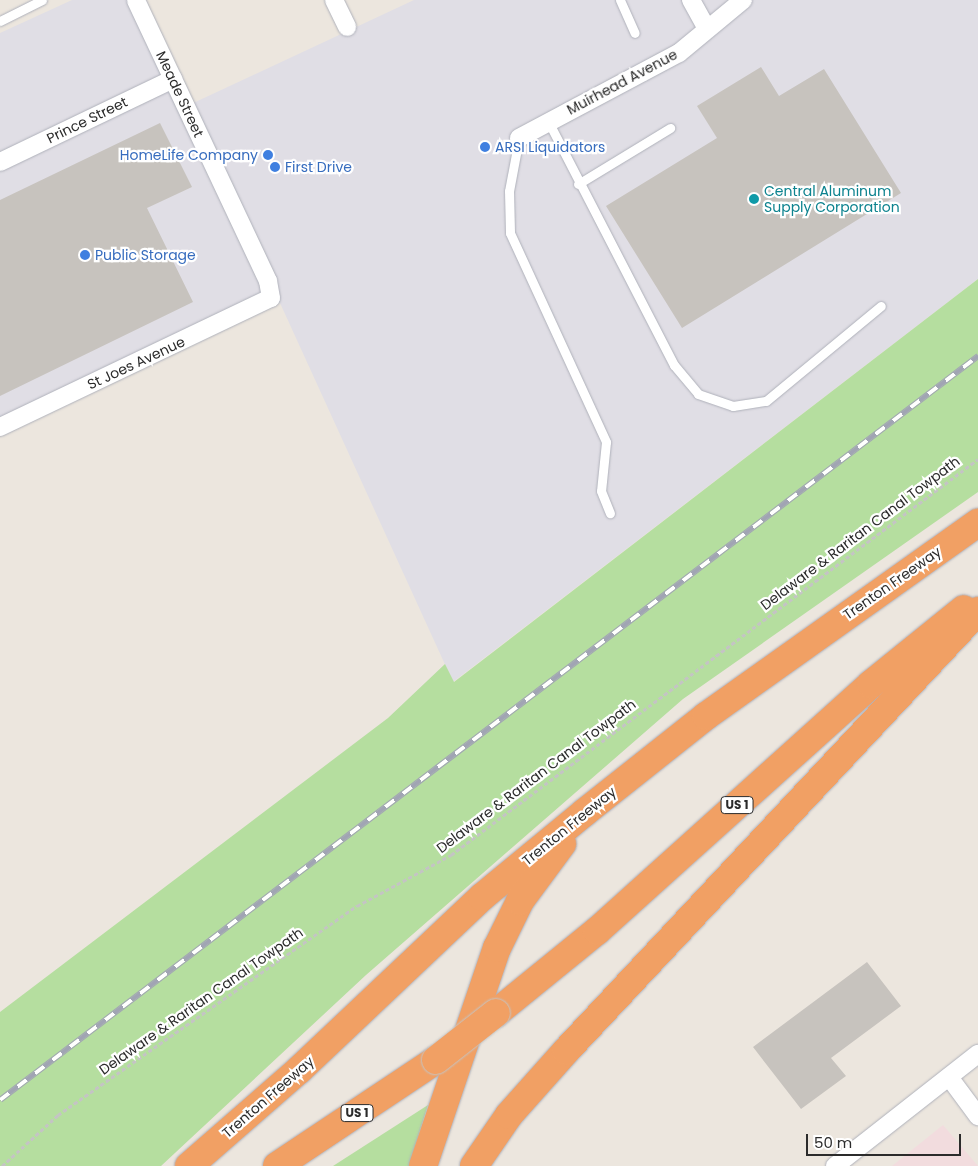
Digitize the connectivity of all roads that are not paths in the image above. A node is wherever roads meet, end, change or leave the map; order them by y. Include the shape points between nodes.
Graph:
1 (42, 0) edge
2 (136, 0) edge
3 (334, 0) edge
4 (620, 0) edge
5 (691, 0) edge
6 (743, 0) edge
7 (0, 21) edge
8 (347, 28) dead end
9 (707, 29) junction
10 (635, 33) dead end
11 (173, 79) junction
12 (548, 121) junction
13 (670, 128) dead end
14 (520, 138) joint
15 (0, 162) edge
16 (578, 184) junction
17 (271, 298) joint
18 (881, 306) dead end
19 (0, 427) edge
20 (610, 513) dead end
21 (978, 523) edge
22 (978, 598) edge
23 (978, 611) edge
24 (585, 812) junction
25 (978, 1054) edge
26 (949, 1077) junction
27 (978, 1116) edge
28 (189, 1166) edge
29 (277, 1166) edge
30 (424, 1166) edge
31 (474, 1166) edge
32 (835, 1166) edge

1 - 7 lane
2 - 11 street, Meade Street
3 - 8 street
4 - 10 lane
5 - 9 street
6 - 9 street, Muirhead Avenue
9 - 12 street, Muirhead Avenue via 679,53
11 - 15 street, Prince Street
11 - 17 street, Meade Street via 268,281
12 - 14 street, Muirhead Avenue
12 - 16 lane
13 - 16 lane
14 - 20 lane via 509,190 510,233 606,442 601,491
16 - 18 lane via 674,365 698,394 733,406 766,401
17 - 19 street, St Joes Avenue
21 - 24 highway, Trenton Freeway via 706,716
22 - 29 highway, US 1, bridge via 870,684 597,931 496,1013 436,1060
23 - 31 highway via 566,1051 509,1115
24 - 28 highway, Trenton Freeway via 482,897 299,1070
24 - 30 highway via 520,901 497,948
25 - 26 street
26 - 27 street
26 - 32 street

